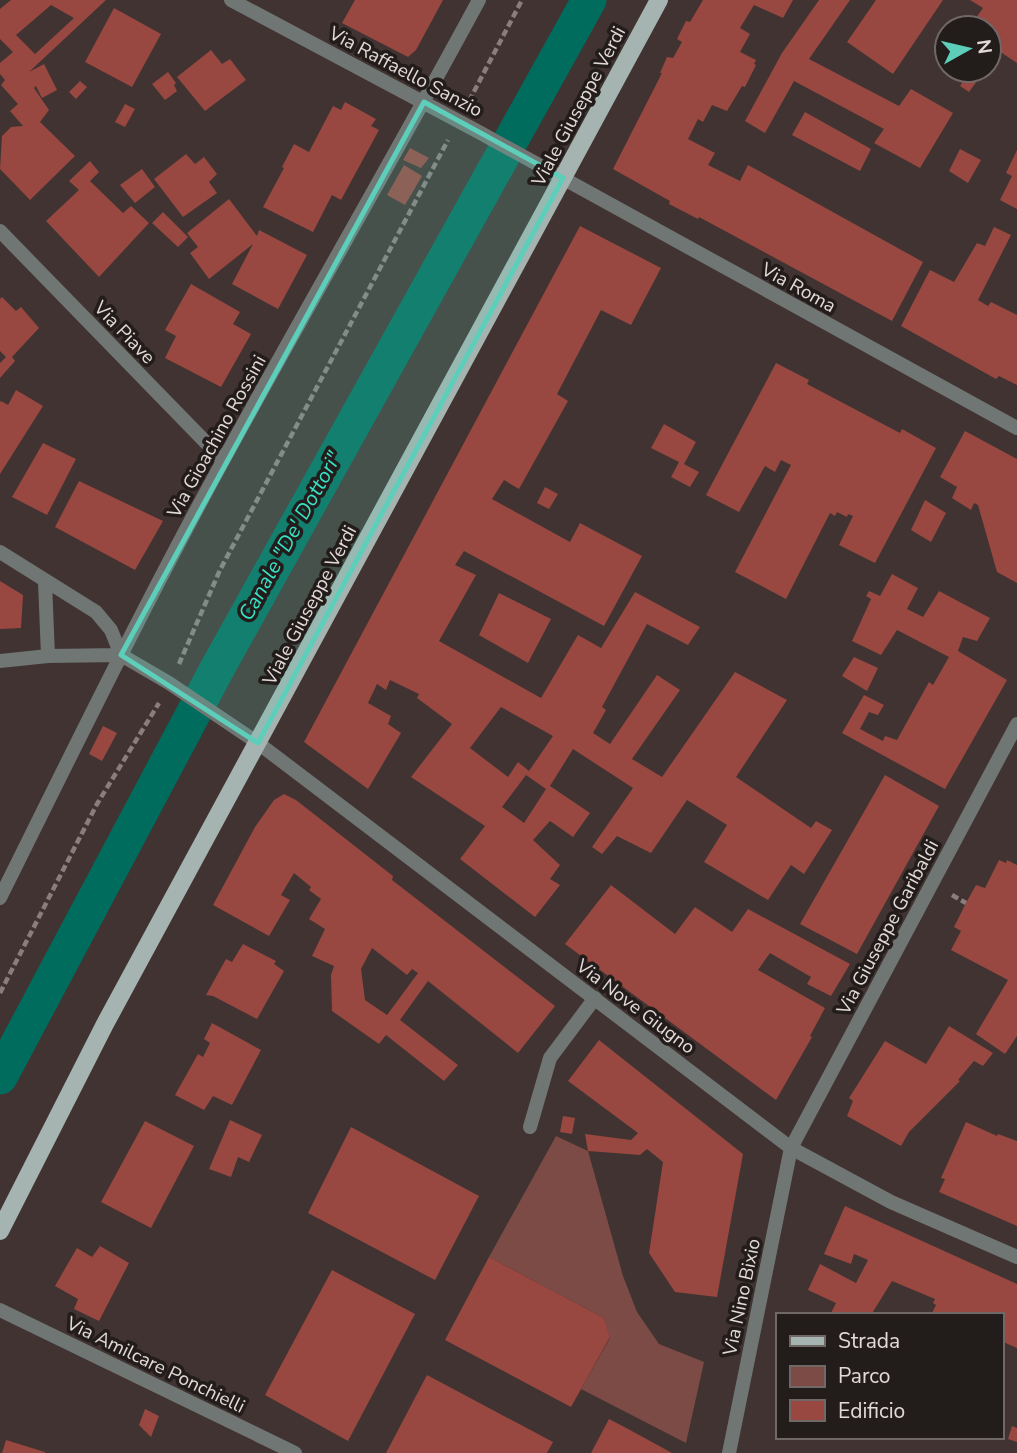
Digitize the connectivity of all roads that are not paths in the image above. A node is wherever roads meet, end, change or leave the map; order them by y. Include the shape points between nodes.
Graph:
1 (231, 0) edge
2 (479, 0) edge
3 (659, 0) edge
4 (424, 102) junction
5 (563, 178) junction
6 (0, 231) edge
7 (1017, 428) edge
8 (223, 460) junction
9 (0, 552) edge
10 (45, 582) junction
11 (48, 656) junction
12 (121, 656) junction
13 (0, 661) edge
14 (1017, 724) edge
15 (258, 743) junction
16 (0, 898) edge
17 (595, 998) junction
18 (530, 1127) dead end
19 (791, 1148) junction
20 (0, 1231) edge
21 (1017, 1257) edge
22 (0, 1310) edge
23 (295, 1453) edge
24 (729, 1453) edge

1 - 4 street, Via Raffaello Sanzio
2 - 4 street, Via Gioachino Rossini
3 - 5 main road, Viale Giuseppe Verdi
4 - 5 street, Via Raffaello Sanzio
4 - 8 street, Via Gioachino Rossini
5 - 7 street, Via Roma
5 - 15 main road, Viale Giuseppe Verdi
6 - 8 street, Via Piave
8 - 12 street, Via Gioachino Rossini
9 - 10 street
10 - 11 street
10 - 12 street via 96,612 111,630
11 - 12 street
11 - 13 street
12 - 15 street, Via Nove Giugno via 169,682
12 - 16 street, Via Gioachino Rossini
14 - 19 street, Via Giuseppe Garibaldi
15 - 17 street, Via Nove Giugno
15 - 20 main road, Viale Giuseppe Verdi via 105,1024
17 - 18 street via 550,1058
17 - 19 street, Via Nove Giugno
19 - 21 street, Via Nove Giugno via 891,1202
19 - 24 street, Via Nino Bixio
22 - 23 street, Via Amilcare Ponchielli

